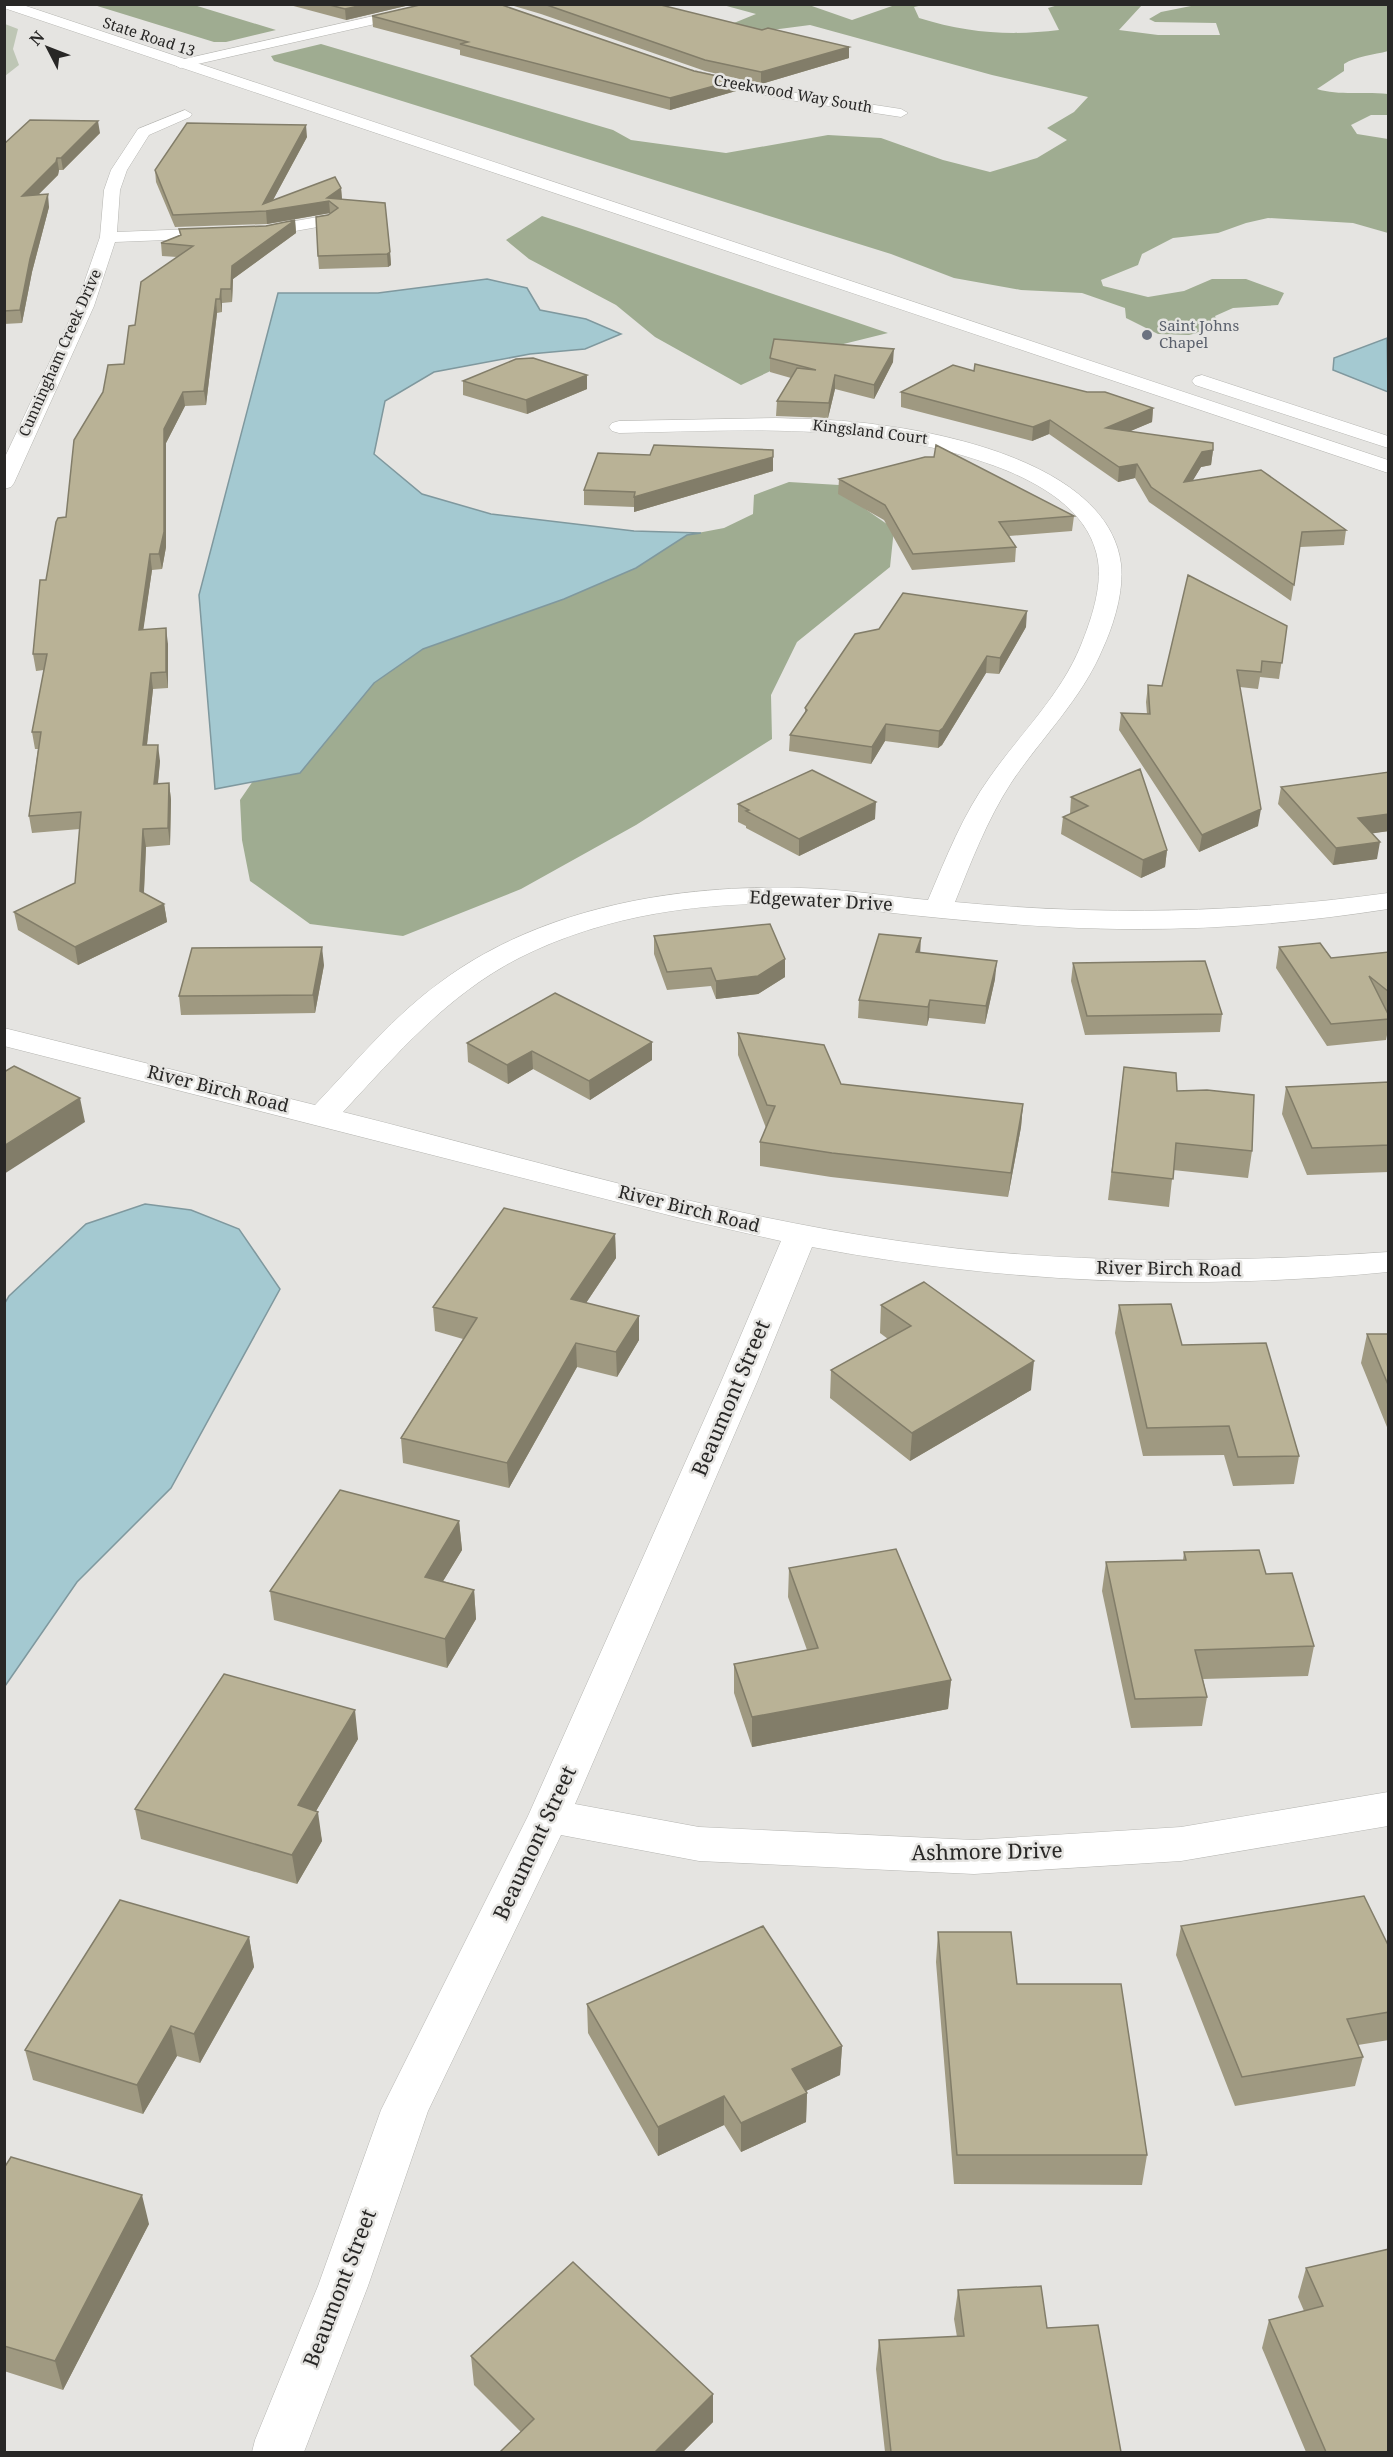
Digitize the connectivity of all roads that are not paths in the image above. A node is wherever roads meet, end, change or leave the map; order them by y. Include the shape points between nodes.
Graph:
1 (5, 4) edge
2 (446, 4) edge
3 (189, 50) dead end
4 (210, 57) junction
5 (180, 64) junction
6 (242, 68) dead end
7 (678, 70) edge
8 (295, 85) dead end
9 (901, 113) dead end
10 (186, 114) dead end
11 (409, 122) dead end
12 (329, 220) edge
13 (108, 237) junction
14 (1030, 325) dead end
15 (994, 336) junction
16 (1182, 375) dead end
17 (619, 427) dead end
18 (1389, 442) edge
19 (1389, 467) edge
20 (4, 483) edge
21 (1389, 901) edge
22 (938, 909) junction
23 (4, 1037) edge
24 (324, 1115) junction
25 (800, 1236) junction
26 (1389, 1262) edge
27 (1389, 1809) edge
28 (549, 1816) junction
29 (278, 2452) edge

1 - 5 street, State Road 13
2 - 4 street
3 - 4 street, State Road 13
4 - 5 street
4 - 6 street, State Road 13
5 - 15 street, State Road 13
7 - 9 street, Creekwood Way South via 783,95
8 - 11 street
10 - 13 street, Cunningham Creek Drive via 143,132 119,170 112,190
12 - 13 street via 267,231
13 - 20 street, Cunningham Creek Drive via 85,306
14 - 15 street
15 - 19 street, State Road 13
16 - 18 street
17 - 22 street, Kingsland Court via 799,424 939,441 1041,479 1065,493 1102,536 1109,558 1109,579 1100,625 1085,664 999,783 966,841
21 - 22 street, Edgewater Drive via 1279,913 1087,920
22 - 24 street, Edgewater Drive via 804,896 748,896 692,900 572,926 508,952 429,1005
23 - 24 street, River Birch Road
24 - 25 street, River Birch Road
25 - 26 street, River Birch Road via 1005,1264 1134,1270 1260,1270
25 - 28 street, Beaumont Street
27 - 28 street, Ashmore Drive via 1181,1844 974,1857 699,1844
28 - 29 street, Beaumont Street via 405,2110 343,2286

